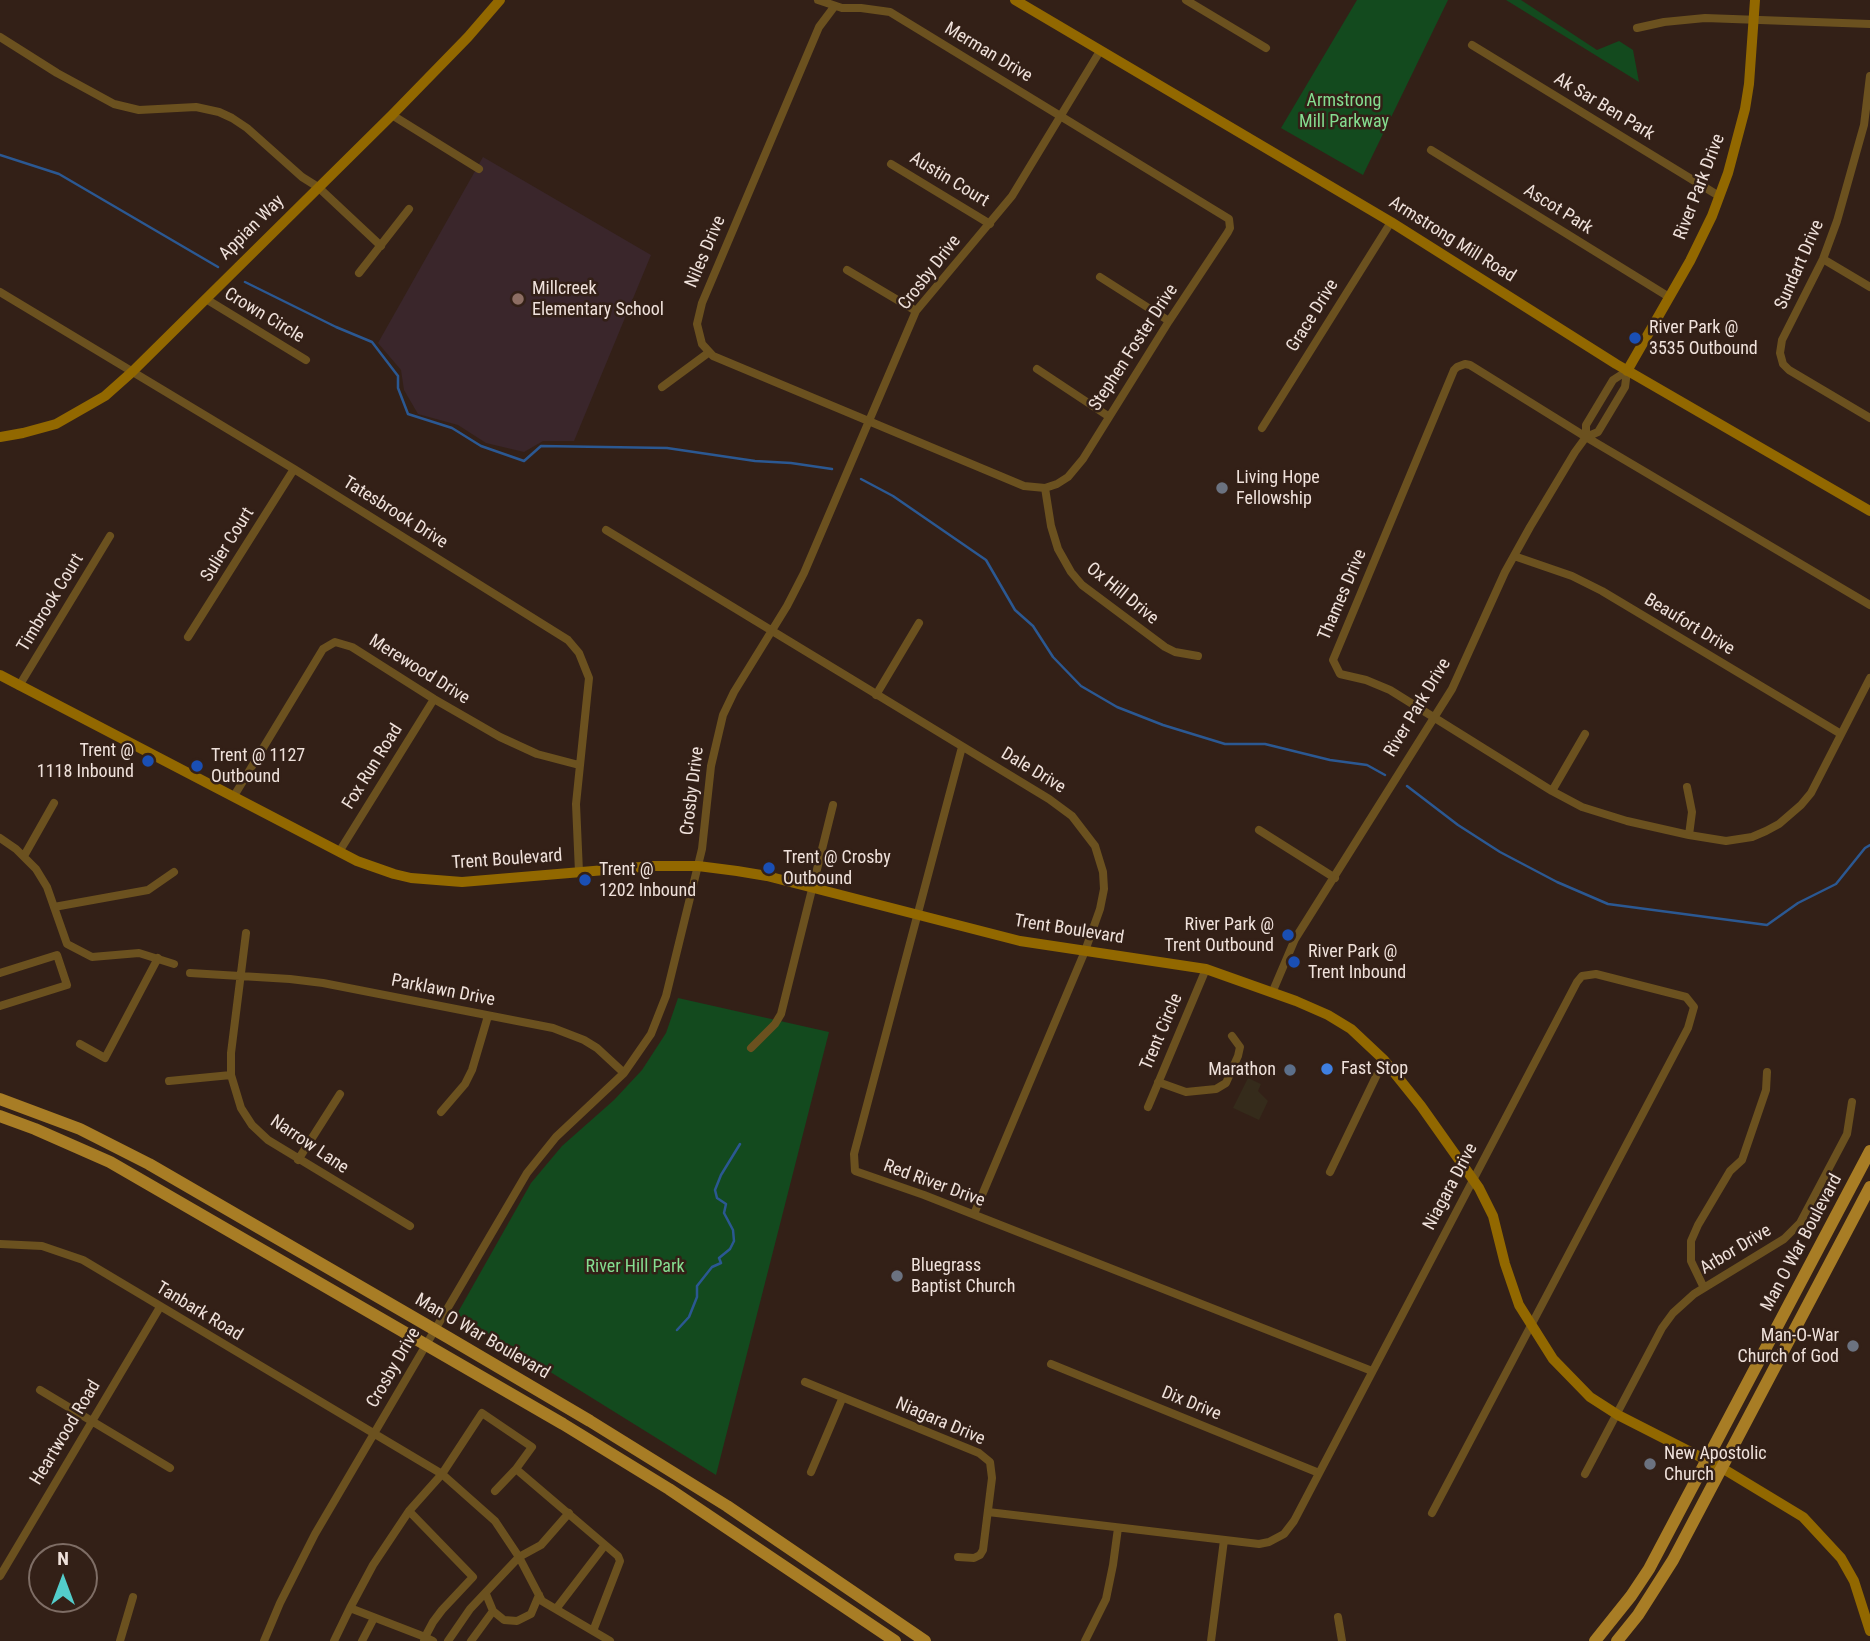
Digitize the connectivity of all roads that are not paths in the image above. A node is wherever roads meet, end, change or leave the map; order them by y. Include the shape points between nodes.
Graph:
1 (500, 0) edge
2 (818, 0) edge
3 (1015, 0) edge
4 (1186, 0) edge
5 (1755, 0) edge
6 (834, 7) junction
7 (1755, 19) junction
8 (1870, 24) edge
9 (1637, 28) dead end
10 (0, 37) edge
11 (1472, 45) dead end
12 (1266, 48) dead end
13 (1100, 51) junction
14 (1870, 76) edge
15 (391, 115) junction
16 (1061, 116) junction
17 (1431, 150) dead end
18 (891, 164) dead end
19 (479, 169) dead end
20 (318, 187) junction
21 (1719, 196) junction
22 (409, 209) dead end
23 (1391, 222) junction
24 (990, 224) junction
25 (381, 246) junction
26 (1822, 258) junction
27 (847, 270) dead end
28 (359, 273) dead end
29 (1100, 277) dead end
30 (1870, 287) edge
31 (0, 292) edge
32 (1669, 297) junction
33 (206, 299) junction
34 (916, 311) junction
35 (1169, 321) junction
36 (708, 353) junction
37 (306, 360) dead end
38 (1037, 369) dead end
39 (1627, 371) junction
40 (132, 372) junction
41 (662, 387) dead end
42 (1108, 416) junction
43 (1870, 418) edge
44 (868, 422) junction
45 (1262, 428) dead end
46 (0, 437) edge
47 (1586, 437) junction
48 (294, 469) junction
49 (1045, 488) junction
50 (1870, 511) edge
51 (606, 530) dead end
52 (110, 536) dead end
53 (1514, 556) junction
54 (1870, 605) edge
55 (919, 623) dead end
56 (770, 630) junction
57 (188, 637) dead end
58 (1198, 656) dead end
59 (0, 675) edge
60 (1870, 678) edge
61 (19, 686) junction
62 (876, 695) junction
63 (434, 699) junction
64 (1434, 718) junction
65 (1585, 734) dead end
66 (1841, 734) junction
67 (962, 747) junction
68 (579, 765) junction
69 (1687, 787) dead end
70 (1552, 791) junction
71 (234, 796) junction
72 (54, 803) dead end
73 (833, 805) dead end
74 (1259, 830) dead end
75 (1689, 835) junction
76 (0, 838) edge
77 (0, 847) edge
78 (16, 849) junction
79 (340, 852) junction
80 (24, 856) junction
81 (698, 866) junction
82 (174, 872) dead end
83 (579, 872) junction
84 (1335, 878) junction
85 (812, 888) junction
86 (54, 907) junction
87 (918, 916) junction
88 (246, 933) dead end
89 (67, 944) junction
90 (1085, 951) junction
91 (57, 955) junction
92 (158, 957) junction
93 (174, 964) dead end
94 (1206, 969) junction
95 (0, 973) edge
96 (191, 973) dead end
97 (242, 976) junction
98 (1272, 993) junction
99 (0, 1006) edge
100 (488, 1016) junction
101 (1232, 1036) dead end
102 (80, 1044) dead end
103 (751, 1048) dead end
104 (1384, 1060) junction
105 (1767, 1072) dead end
106 (624, 1073) junction
107 (231, 1075) junction
108 (169, 1081) dead end
109 (1158, 1082) junction
110 (340, 1094) dead end
111 (0, 1098) edge
112 (1852, 1102) dead end
113 (1148, 1107) dead end
114 (441, 1112) dead end
115 (0, 1116) edge
116 (1870, 1151) edge
117 (298, 1160) junction
118 (1330, 1172) dead end
119 (1473, 1178) junction
120 (1870, 1187) edge
121 (974, 1214) junction
122 (410, 1226) dead end
123 (0, 1244) edge
124 (1704, 1288) junction
125 (160, 1307) junction
126 (1532, 1327) junction
127 (435, 1329) junction
128 (425, 1344) junction
129 (1051, 1364) dead end
130 (1372, 1371) junction
131 (805, 1382) dead end
132 (40, 1390) dead end
133 (842, 1399) junction
134 (1618, 1415) junction
135 (91, 1421) junction
136 (373, 1434) junction
137 (1707, 1461) junction
138 (170, 1468) dead end
139 (1722, 1468) junction
140 (516, 1469) junction
141 (811, 1472) dead end
142 (1319, 1473) junction
143 (442, 1474) junction
144 (1585, 1474) dead end
145 (495, 1491) dead end
146 (409, 1511) junction
147 (988, 1512) junction
148 (569, 1513) junction
149 (1432, 1513) dead end
150 (1118, 1528) junction
151 (1224, 1540) junction
152 (605, 1545) junction
153 (958, 1556) dead end
154 (519, 1557) junction
155 (0, 1576) edge
156 (486, 1594) junction
157 (539, 1595) junction
158 (133, 1597) dead end
159 (350, 1608) junction
160 (556, 1609) junction
161 (493, 1611) junction
162 (1338, 1617) dead end
163 (374, 1618) junction
164 (593, 1631) junction
165 (1870, 1631) edge
166 (428, 1640) edge
167 (120, 1641) edge
168 (264, 1641) edge
169 (334, 1641) edge
170 (362, 1641) edge
171 (448, 1641) edge
172 (471, 1641) edge
173 (610, 1641) edge
174 (895, 1641) edge
175 (925, 1641) edge
176 (1085, 1641) edge
177 (1211, 1641) edge
178 (1342, 1641) edge
179 (1595, 1641) edge
180 (1617, 1641) edge

1 - 15 street, Appian Way
2 - 6 street, Merman Drive
3 - 13 street, Armstrong Mill Road
4 - 12 street
5 - 7 street, River Park Drive
6 - 16 street, Merman Drive via 890,12
6 - 36 street, Niles Drive via 819,27 702,303 698,333
7 - 8 street
7 - 9 street via 1689,19
7 - 21 street, River Park Drive via 1745,110
10 - 20 street via 114,104 139,110 181,107 219,112 247,128
11 - 21 street, Ak Sar Ben Park
13 - 16 street, Crosby Drive
13 - 23 street, Armstrong Mill Road
14 - 26 street, Sundart Drive via 1851,177
15 - 19 street
15 - 20 street, Appian Way
16 - 24 street, Crosby Drive via 1018,188
16 - 35 street, Stephen Foster Drive via 1228,219 1228,233
17 - 32 street, Ascot Park
18 - 24 street, Austin Court
20 - 25 street
20 - 33 street, Appian Way
21 - 32 street, River Park Drive
22 - 25 street
23 - 39 street, Armstrong Mill Road
23 - 45 street, Grace Drive
24 - 34 street, Crosby Drive
25 - 28 street
26 - 30 street
26 - 43 street, Sundart Drive via 1782,340 1781,359 1789,370
27 - 34 street
29 - 35 street
31 - 40 street, Tatesbrook Drive
32 - 39 street, River Park Drive
33 - 37 street, Crown Circle
33 - 40 street, Appian Way
34 - 44 street, Crosby Drive
35 - 42 street, Stephen Foster Drive
36 - 41 street
36 - 44 street
38 - 42 street
39 - 47 street, River Park Drive via 1613,380 1586,425
39 - 47 street, River Park Drive via 1625,387 1598,432
39 - 50 street, Armstrong Mill Road
40 - 46 street, Appian Way via 73,416
40 - 48 street, Tatesbrook Drive
42 - 49 street, Stephen Foster Drive via 1076,468
44 - 49 street via 1024,486
44 - 56 street, Crosby Drive via 804,573
47 - 53 street, River Park Drive
47 - 54 street, Thames Drive
47 - 64 street, Thames Drive via 1469,365 1454,370 1333,660 1340,674 1378,684
48 - 57 street, Sulier Court
48 - 68 street, Tatesbrook Drive via 568,640 589,678
49 - 58 street, Ox Hill Drive via 1058,549 1082,585 1165,647
51 - 56 street, Dale Drive
52 - 61 street, Timbrook Court
53 - 64 street, River Park Drive
53 - 66 street, Beaufort Drive via 1602,591
55 - 62 street
56 - 62 street, Dale Drive
56 - 81 street, Crosby Drive via 719,725
59 - 61 street, Trent Boulevard
60 - 66 street, Thames Drive
61 - 71 street, Trent Boulevard
62 - 67 street, Dale Drive
63 - 68 street, Merewood Drive via 521,747
63 - 71 street, Merewood Drive via 352,647 330,644
63 - 79 street, Fox Run Road
64 - 70 street, Thames Drive
64 - 84 street, River Park Drive
65 - 70 street
66 - 75 street, Thames Drive via 1811,793 1779,824 1736,840
67 - 87 street, Red River Drive
67 - 90 street, Dale Drive via 1049,799 1088,834 1100,858 1104,889
68 - 83 street, Tatesbrook Drive
69 - 75 street via 1692,812
70 - 75 street, Thames Drive via 1603,814
71 - 79 street, Trent Boulevard
72 - 80 street
73 - 85 street
74 - 84 street
76 - 78 street
77 - 78 street
78 - 80 street
79 - 83 street, Trent Boulevard via 394,874 443,882
80 - 86 street via 47,887
81 - 83 street, Trent Boulevard
81 - 85 street, Trent Boulevard
81 - 106 street, Crosby Drive via 661,1011 644,1047
82 - 86 street via 148,890
84 - 98 street, River Park Drive via 1296,939
85 - 87 street, Trent Boulevard
85 - 103 street via 781,1014
86 - 89 street
87 - 90 street, Trent Boulevard via 1020,941
87 - 121 street, Red River Drive via 853,1168 858,1174
88 - 97 street, Narrow Lane
89 - 91 street
89 - 92 street via 92,957 139,953
90 - 94 street, Trent Boulevard
90 - 121 street, Dale Drive
91 - 95 street
91 - 99 street via 67,985
92 - 93 street
92 - 102 street via 105,1058
94 - 98 street, Trent Boulevard
94 - 109 street, Trent Circle
96 - 97 street, Parklawn Drive
97 - 100 street, Parklawn Drive via 323,983
97 - 107 street, Narrow Lane
98 - 104 street, Trent Boulevard via 1351,1029
100 - 106 street, Parklawn Drive via 569,1033 597,1048
100 - 114 street via 472,1070
101 - 109 street via 1240,1047 1226,1083 1216,1089 1186,1092
104 - 118 street
104 - 119 street, Trent Boulevard
105 - 124 street via 1766,1090 1742,1160 1730,1171 1691,1241 1691,1261
106 - 127 street, Crosby Drive via 538,1157
107 - 108 street
107 - 117 street, Narrow Lane via 241,1108 252,1125
109 - 113 street, Trent Circle
110 - 117 street
111 - 127 main road, Man O War Boulevard via 80,1129 149,1164
112 - 124 street, Arbor Drive via 1847,1134 1800,1223 1764,1254
115 - 128 main road, Man O War Boulevard via 110,1162
116 - 137 main road, Man O War Boulevard
117 - 122 street, Narrow Lane
119 - 126 street, Trent Boulevard via 1493,1216 1519,1305
119 - 126 street, Niagara Drive via 1582,976 1596,974 1678,993 1691,1001 1693,1016 1688,1028
119 - 130 street, Niagara Drive
120 - 139 main road, Man O War Boulevard
121 - 130 street, Red River Drive
123 - 125 street, Tanbark Road via 23,1243 62,1251
124 - 134 street, Arbor Drive via 1683,1302 1662,1328
125 - 135 street, Heartwood Road
125 - 136 street, Tanbark Road
126 - 134 street, Trent Boulevard via 1571,1379
126 - 149 street, Niagara Drive
127 - 128 street, Crosby Drive
127 - 175 main road, Man O War Boulevard via 727,1506
128 - 136 street, Crosby Drive
128 - 174 main road, Man O War Boulevard via 669,1489
129 - 142 street, Dix Drive
130 - 142 street, Niagara Drive
131 - 133 street, Niagara Drive
132 - 135 street
133 - 141 street
133 - 147 street, Niagara Drive via 985,1457 991,1469
134 - 137 street, Trent Boulevard
134 - 144 street, Arbor Drive
135 - 138 street
135 - 155 street, Heartwood Road
136 - 143 street, Tanbark Road
136 - 168 street, Crosby Drive via 301,1560
137 - 139 street, Trent Boulevard
137 - 179 main road, Man O War Boulevard via 1648,1569
139 - 165 street, Trent Boulevard via 1795,1512 1821,1534 1854,1581
139 - 180 main road, Man O War Boulevard via 1657,1587
140 - 143 street via 532,1447 482,1413
140 - 145 street
140 - 148 street
142 - 151 street, Niagara Drive via 1294,1521 1277,1539 1259,1544
143 - 146 street
143 - 154 street, Tanbark Road via 495,1521
146 - 159 street
146 - 166 street via 474,1577 442,1610
147 - 150 street, Niagara Drive
147 - 153 street via 980,1555
148 - 152 street
148 - 154 street via 541,1545
150 - 151 street, Niagara Drive
150 - 176 street via 1106,1598
151 - 177 street
152 - 160 street
152 - 164 street via 621,1562
154 - 156 street
154 - 157 street, Tanbark Road
156 - 161 street
156 - 171 street
157 - 160 street
157 - 161 street via 531,1614 517,1621 504,1620
158 - 167 street
159 - 163 street
159 - 169 street
160 - 164 street
161 - 172 street
162 - 178 street
163 - 166 street
163 - 170 street
164 - 173 street

